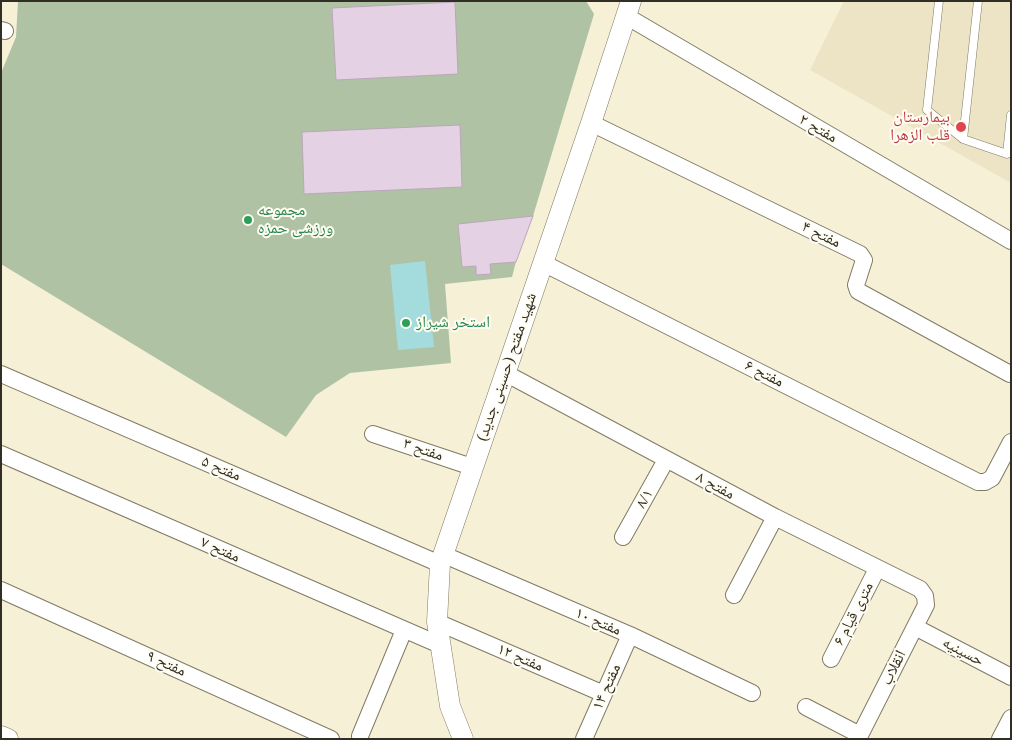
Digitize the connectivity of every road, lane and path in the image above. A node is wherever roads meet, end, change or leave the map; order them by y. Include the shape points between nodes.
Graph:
1 (939, 1) edge
2 (978, 1) edge
3 (627, 5) edge
4 (1011, 115) edge
5 (591, 123) junction
6 (963, 139) junction
7 (1011, 241) edge
8 (543, 263) junction
9 (505, 373) junction
10 (1, 374) edge
11 (1010, 374) edge
12 (373, 434) dead end
13 (1011, 442) edge
14 (1, 454) edge
15 (666, 460) junction
16 (472, 467) junction
17 (775, 517) junction
18 (623, 537) dead end
19 (441, 559) junction
20 (877, 568) junction
21 (1, 590) edge
22 (734, 595) dead end
23 (925, 596) joint
24 (437, 622) junction
25 (915, 627) junction
26 (404, 630) junction
27 (630, 635) junction
28 (440, 645) junction
29 (831, 659) dead end
30 (1011, 678) edge
31 (604, 694) junction
32 (752, 694) dead end
33 (806, 707) dead end
34 (1011, 718) edge
35 (1, 736) edge
36 (360, 736) dead end
37 (859, 737) edge
38 (8, 739) edge
39 (331, 739) edge
40 (463, 739) edge
41 (584, 739) edge
42 (1000, 739) edge

1 - 6 lane via 927,110
2 - 6 lane
3 - 5 street, شهید مفتح (حسینی جدید)
3 - 7 street, مفتح ۲
4 - 6 lane via 1008,154
5 - 8 street, شهید مفتح (حسینی جدید)
5 - 11 street, مفتح ۴ via 860,254 864,260 856,285 858,291
8 - 9 street, شهید مفتح (حسینی جدید)
8 - 13 street, مفتح ۶ via 978,482 992,478
9 - 15 street, مفتح ۸
9 - 16 street, شهید مفتح (حسینی جدید)
10 - 19 street, مفتح ۵
12 - 16 street, مفتح ۳
14 - 26 street, مفتح ۷
15 - 17 street, مفتح ۸
15 - 18 street, ۸/۱
16 - 19 street, شهید مفتح (حسینی جدید)
17 - 20 street, مفتح ۸
17 - 22 street
19 - 24 street, شهید مفتح (حسینی جدید)
19 - 27 street, مفتح ۱۰
20 - 23 street, مفتح ۸ via 920,589
20 - 29 street, ۶ متری قیام
21 - 39 street, مفتح ۹
23 - 25 street, انقلاب via 926,605
24 - 28 street, شهید مفتح (حسینی جدید)
24 - 31 street, مفتح ۱۲
25 - 30 street, حسینیه
25 - 37 street, انقلاب
26 - 28 street, مفتح ۷
26 - 36 street
27 - 31 street, مفتح ۱۴
27 - 32 street, مفتح ۱۰
28 - 40 street, شهید مفتح (حسینی جدید) via 450,706
31 - 41 street, مفتح ۱۴
33 - 37 street
34 - 42 street
35 - 38 street

